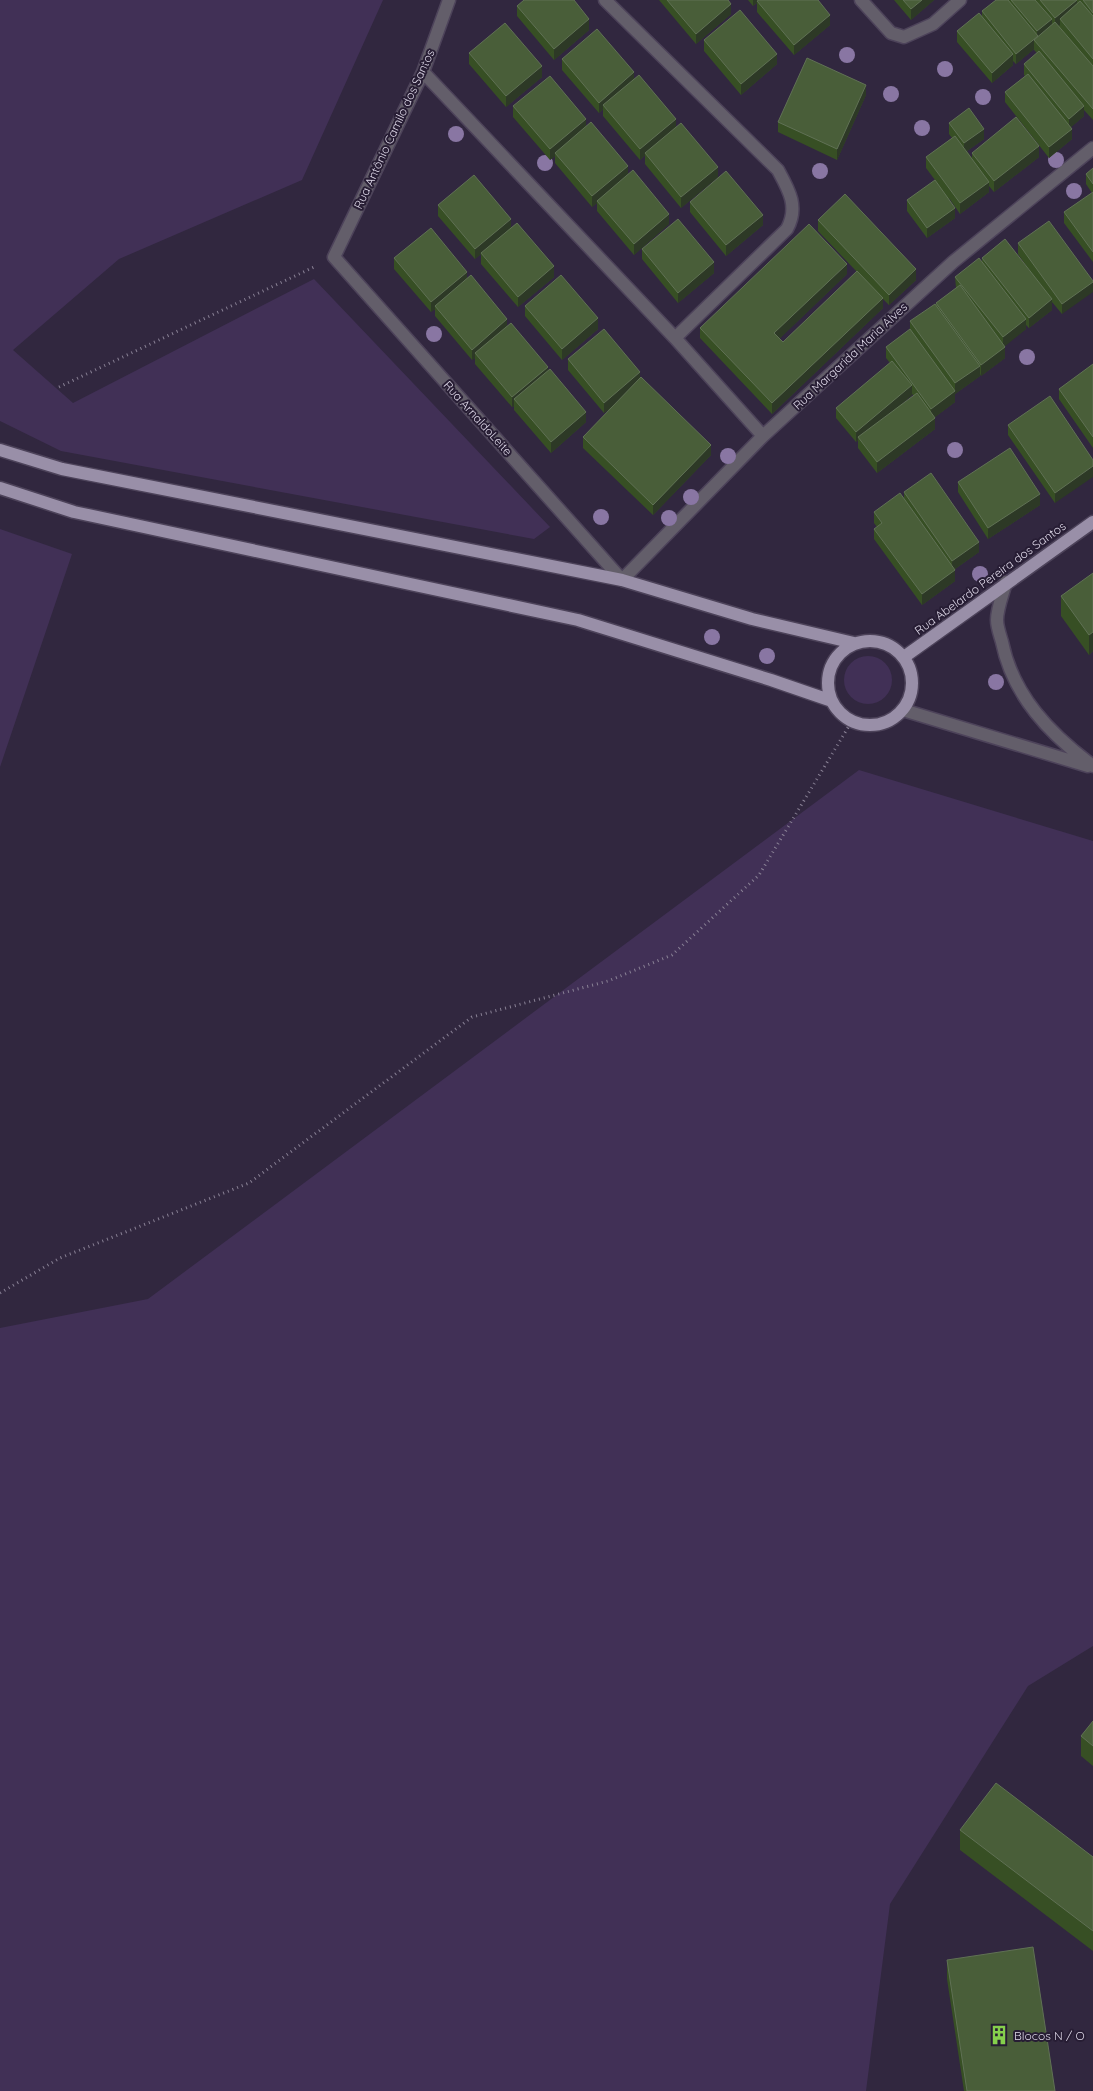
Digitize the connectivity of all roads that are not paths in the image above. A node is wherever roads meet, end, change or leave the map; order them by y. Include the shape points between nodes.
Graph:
1 (449, 0) edge
2 (605, 0) edge
3 (862, 0) edge
4 (960, 0) edge
5 (423, 72) junction
6 (1093, 148) edge
7 (334, 257) joint
8 (675, 338) junction
9 (763, 436) junction
10 (0, 450) edge
11 (0, 488) edge
12 (1093, 522) edge
13 (622, 580) junction
14 (1006, 582) junction
15 (854, 643) junction
16 (904, 657) junction
17 (832, 701) junction
18 (902, 710) junction
19 (1093, 767) edge

1 - 5 street, Rua Antônio Camilo dos Santos
2 - 8 street via 778,170 790,191 794,207 787,229
3 - 4 street via 890,34 904,37 933,24
5 - 7 street, Rua Antônio Camilo dos Santos
5 - 8 street
6 - 9 street, Rua Margarida Maria Alves via 952,262
7 - 13 street, Rua ArnaldoLeite
8 - 9 street
9 - 13 street, Rua Margarida Maria Alves
10 - 13 main road via 62,469
11 - 17 main road via 74,512 578,620
12 - 14 main road, Rua Abelardo Pereira dos Santos
13 - 15 main road via 752,619
14 - 16 main road, Rua Abelardo Pereira dos Santos
14 - 19 street via 997,619 1004,655 1019,689 1040,720
15 - 16 main road via 867,640 881,642
15 - 17 main road via 842,650 828,674
16 - 18 main road via 912,684 910,698
17 - 18 main road via 840,713 865,725 879,725
18 - 19 street

